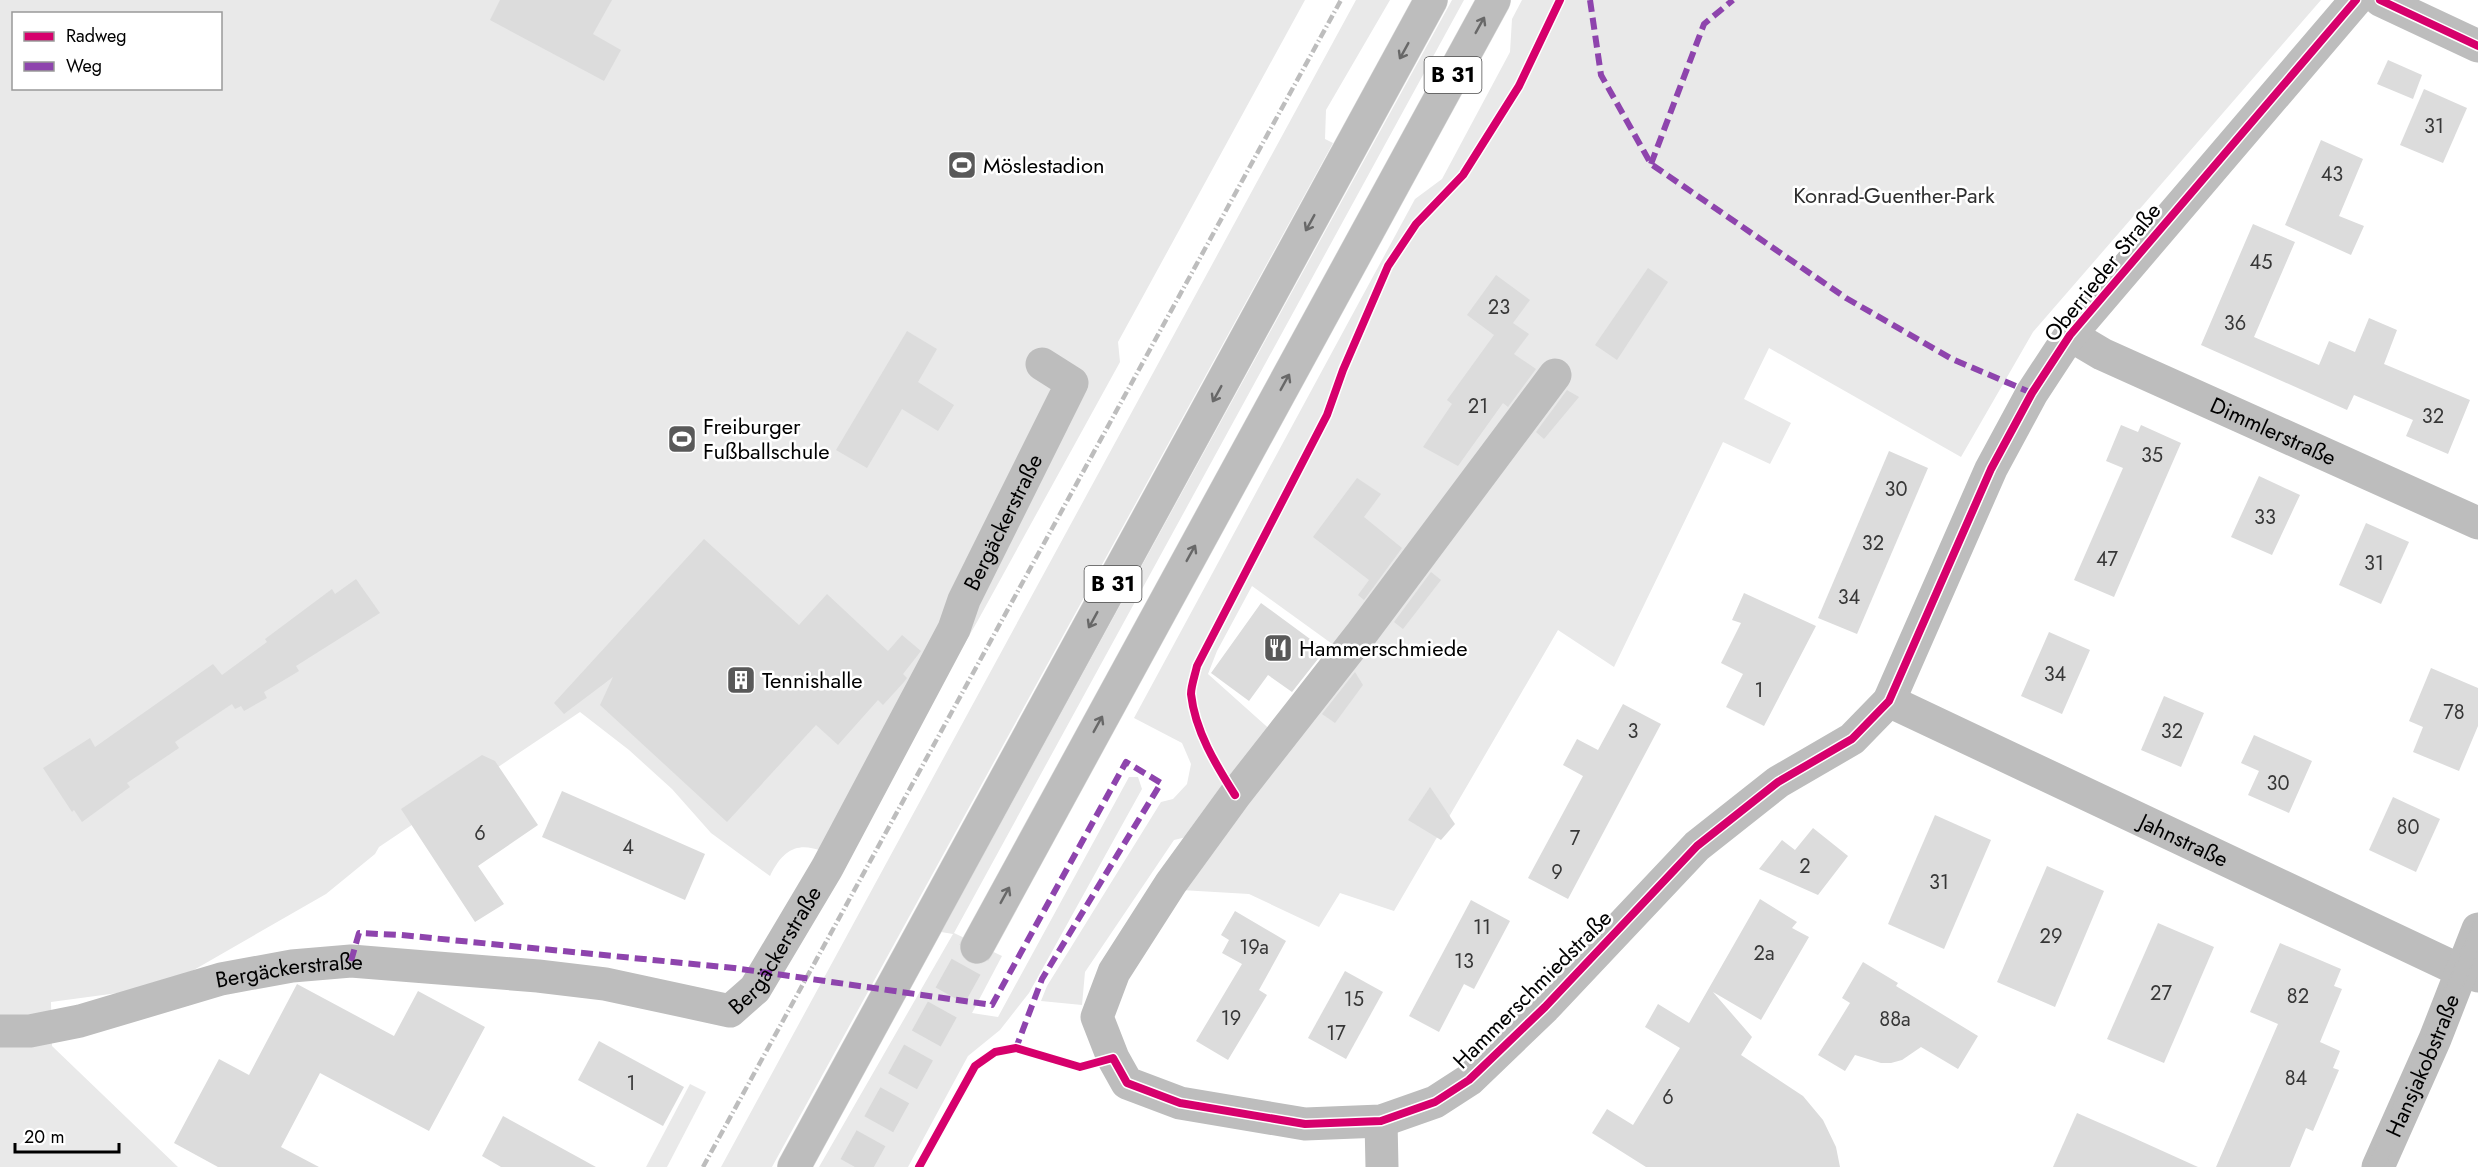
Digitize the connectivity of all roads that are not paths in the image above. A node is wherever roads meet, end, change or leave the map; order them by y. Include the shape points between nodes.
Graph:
1 (1431, 0) edge
2 (1494, 0) edge
3 (2356, 0) edge
4 (2380, 0) edge
5 (2478, 46) edge
6 (2070, 335) junction
7 (1042, 364) dead end
8 (1555, 375) dead end
9 (2478, 523) edge
10 (1889, 701) junction
11 (2478, 929) edge
12 (976, 947) tunnel mouth
13 (2469, 973) edge
14 (0, 1031) edge
15 (1381, 1121) junction
16 (794, 1167) edge
17 (1382, 1167) edge
18 (2378, 1167) edge

1 -> 16 main road, B 31
12 -> 2 main road, B 31
3 - 6 main road, Oberrieder Straße
4 - 5 main road
6 - 9 main road, Dimmlerstraße via 2102,354
6 - 10 main road, Oberrieder Straße via 2032,393 1991,469
7 - 14 main road, Bergäckerstraße via 1072,382 964,600 954,629 827,868 755,989 730,1011 605,984 351,961 292,966 221,979 80,1021 30,1031
8 - 15 main road, Hammerschmiedstraße via 1171,883 1114,972 1097,1017 1127,1083 1180,1103 1305,1124
10 - 13 main road, Jahnstraße
10 - 15 main road, Hammerschmiedstraße via 1852,739 1778,782 1697,846 1545,1007 1469,1080 1435,1102
11 - 13 main road, Hansjakobstraße
13 - 18 main road, Hansjakobstraße
15 - 17 main road

